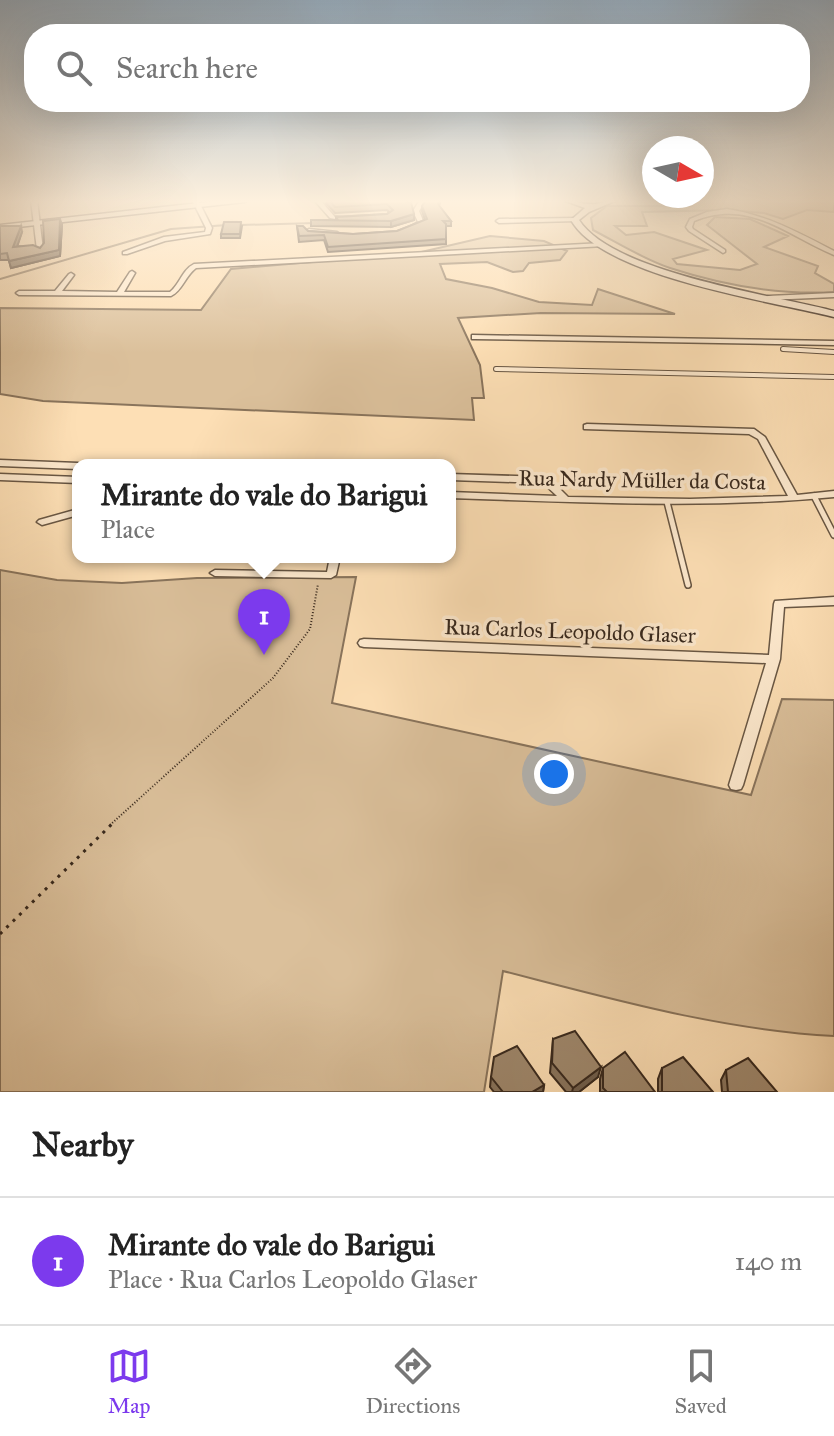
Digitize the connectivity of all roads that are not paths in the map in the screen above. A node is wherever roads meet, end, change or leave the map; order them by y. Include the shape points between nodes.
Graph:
1 (131, 251) edge
2 (487, 251) edge
3 (616, 251) edge
4 (125, 253) dead end
5 (132, 273) dead end
6 (71, 275) dead end
7 (19, 293) dead end
8 (57, 293) junction
9 (119, 294) junction
10 (834, 296) edge
11 (768, 298) junction
12 (812, 308) junction
13 (834, 314) edge
14 (475, 337) dead end
15 (834, 343) edge
16 (783, 349) dead end
17 (834, 352) edge
18 (496, 369) dead end
19 (834, 377) edge
20 (587, 427) dead end
21 (0, 463) edge
22 (72, 466) edge
23 (0, 477) edge
24 (456, 477) edge
25 (72, 480) edge
26 (834, 494) edge
27 (456, 495) edge
28 (814, 496) junction
29 (794, 498) junction
30 (565, 499) junction
31 (667, 502) junction
32 (72, 514) edge
33 (42, 522) dead end
34 (834, 535) edge
35 (334, 563) edge
36 (215, 573) dead end
37 (688, 585) dead end
38 (834, 601) edge
39 (364, 643) dead end
40 (774, 659) junction
41 (736, 785) dead end

1 - 4 street
2 - 9 street via 194,266 171,294
3 - 11 main road via 670,276
5 - 9 street
6 - 8 street
7 - 8 street
8 - 9 street
10 - 11 street
10 - 12 street
11 - 12 main road
12 - 13 main road
14 - 15 street
16 - 17 lane
18 - 19 lane
20 - 29 street via 751,431 761,437
21 - 22 street
23 - 25 street
24 - 30 street via 546,480
26 - 28 street, Rua Nardy Müller da Costa
27 - 30 street, Rua Nardy Müller da Costa
28 - 29 street, Rua Nardy Müller da Costa
28 - 34 lane
29 - 31 street, Rua Nardy Müller da Costa
30 - 31 street, Rua Nardy Müller da Costa
31 - 37 lane
32 - 33 street
35 - 36 street via 331,575
38 - 40 street via 779,604
39 - 40 street, Rua Carlos Leopoldo Glaser
40 - 41 street

